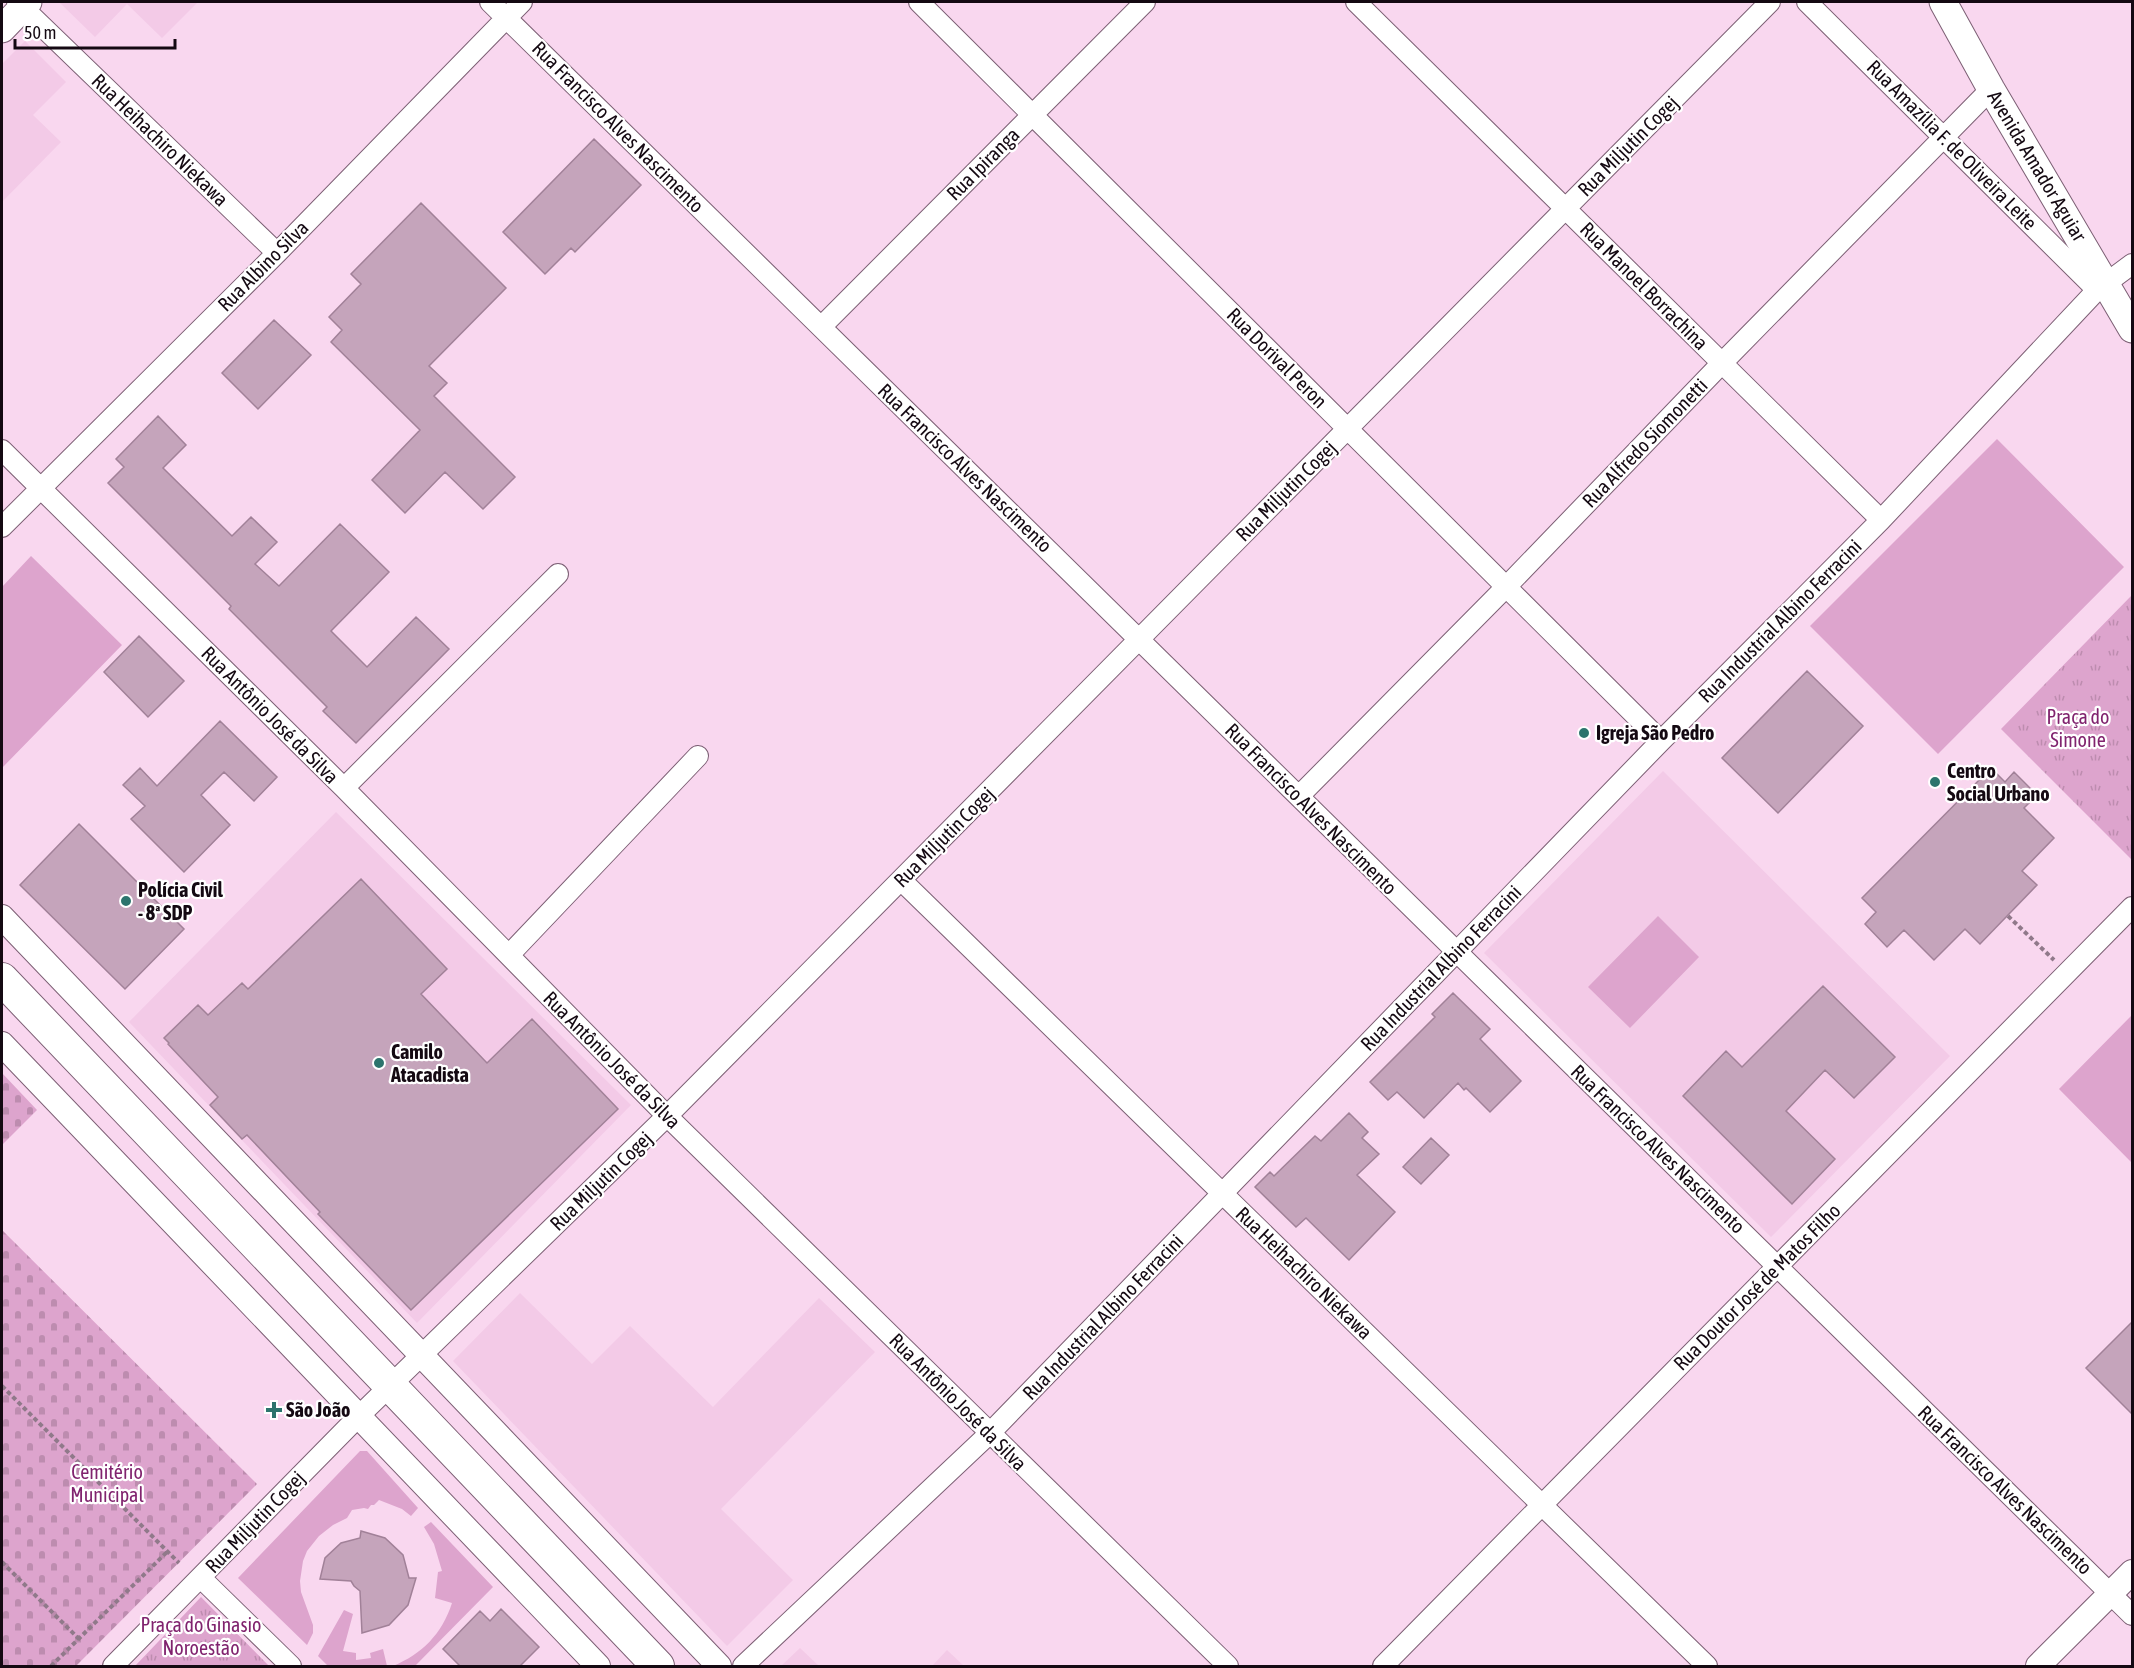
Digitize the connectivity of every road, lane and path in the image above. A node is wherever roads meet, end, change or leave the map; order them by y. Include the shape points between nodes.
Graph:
1 (490, 2) edge
2 (522, 2) edge
3 (919, 2) edge
4 (1145, 2) edge
5 (1356, 2) edge
6 (1770, 2) edge
7 (1807, 2) edge
8 (1943, 2) edge
9 (23, 3) edge
10 (506, 17) junction
11 (2, 29) edge
12 (1991, 89) junction
13 (1033, 115) junction
14 (1944, 137) junction
15 (1566, 208) junction
16 (277, 253) junction
17 (2133, 264) edge
18 (2101, 286) junction
19 (821, 327) junction
20 (2133, 329) edge
21 (1722, 363) junction
22 (1348, 429) junction
23 (2, 450) edge
24 (41, 489) junction
25 (1881, 520) junction
26 (2, 527) edge
27 (558, 574) dead end
28 (1506, 587) junction
29 (1139, 639) junction
30 (1661, 741) junction
31 (698, 756) dead end
32 (344, 788) junction
33 (1299, 796) junction
34 (901, 880) junction
35 (2133, 907) edge
36 (2008, 915) dead end
37 (2, 917) edge
38 (1456, 951) junction
39 (508, 955) junction
40 (2067, 973) junction
41 (2, 979) edge
42 (2, 1044) edge
43 (667, 1116) junction
44 (1223, 1194) junction
45 (1777, 1266) junction
46 (421, 1356) junction
47 (390, 1385) junction
48 (2, 1386) edge
49 (358, 1417) junction
50 (989, 1434) junction
51 (1542, 1505) junction
52 (168, 1551) junction
53 (2, 1562) edge
54 (179, 1563) dead end
55 (2133, 1572) edge
56 (201, 1578) junction
57 (2110, 1594) junction
58 (2133, 1615) edge
59 (79, 1639) junction
60 (51, 1666) edge
61 (113, 1666) edge
62 (291, 1666) edge
63 (598, 1666) edge
64 (658, 1666) edge
65 (719, 1666) edge
66 (742, 1666) edge
67 (1228, 1666) edge
68 (1383, 1666) edge
69 (1707, 1666) edge
70 (2038, 1666) edge

1 - 10 street, Rua Francisco Alves Nascimento
2 - 10 street, Rua Albino Silva
3 - 13 street, Rua Dorival Peron
4 - 13 street, Rua Ipiranga
5 - 15 street, Rua Manoel Borrachina
6 - 15 street, Rua Miljutin Cogej
7 - 14 street, Rua Amazília F. de Oliveira Leite
8 - 12 main road, Avenida Amador Aguiar
9 - 11 main road
9 - 16 street, Rua Heihachiro Niekawa
10 - 16 street, Rua Albino Silva
10 - 19 street, Rua Francisco Alves Nascimento
12 - 14 street, Rua Alfredo Siomonetti
12 - 18 main road, Avenida Amador Aguiar
13 - 19 street, Rua Ipiranga
13 - 22 street, Rua Dorival Peron
14 - 18 street, Rua Amazília F. de Oliveira Leite
14 - 21 street, Rua Alfredo Siomonetti
15 - 21 street, Rua Manoel Borrachina
15 - 22 street, Rua Miljutin Cogej
16 - 24 street, Rua Albino Silva
17 - 18 street, Rua Industrial Albino Ferracini
18 - 20 main road, Avenida Amador Aguiar
18 - 25 street, Rua Industrial Albino Ferracini
19 - 29 street, Rua Francisco Alves Nascimento
21 - 25 street, Rua Manoel Borrachina
21 - 28 street, Rua Alfredo Siomonetti
22 - 28 street, Rua Dorival Peron
22 - 29 street, Rua Miljutin Cogej
23 - 24 street, Rua Antônio José da Silva
24 - 26 street, Rua Albino Silva
24 - 32 street, Rua Antônio José da Silva
25 - 30 street, Rua Industrial Albino Ferracini
27 - 32 street
28 - 30 street, Rua Dorival Peron
28 - 33 street, Rua Alfredo Siomonetti
29 - 33 street, Rua Francisco Alves Nascimento
29 - 34 street, Rua Miljutin Cogej
30 - 38 street, Rua Industrial Albino Ferracini
31 - 39 street
32 - 39 street, Rua Antônio José da Silva
33 - 38 street, Rua Francisco Alves Nascimento
34 - 43 street, Rua Miljutin Cogej
34 - 44 street, Rua Heihachiro Niekawa
35 - 40 street, Rua Doutor José de Matos Filho
36 - 40 path
37 - 46 street
38 - 44 street, Rua Industrial Albino Ferracini
38 - 45 street, Rua Francisco Alves Nascimento
39 - 43 street, Rua Antônio José da Silva
40 - 45 street, Rua Doutor José de Matos Filho
41 - 47 main road
42 - 49 street
43 - 46 street, Rua Miljutin Cogej
43 - 50 street, Rua Antônio José da Silva
44 - 50 street, Rua Industrial Albino Ferracini
44 - 51 street, Rua Heihachiro Niekawa
45 - 51 street, Rua Doutor José de Matos Filho
45 - 57 street, Rua Francisco Alves Nascimento
46 - 47 street, Rua Miljutin Cogej
46 - 65 street
47 - 49 street, Rua Miljutin Cogej
47 - 64 main road
48 - 52 path
49 - 56 street, Rua Miljutin Cogej
49 - 63 street
50 - 66 street, Rua Industrial Albino Ferracini
50 - 67 street, Rua Antônio José da Silva
51 - 68 street, Rua Doutor José de Matos Filho
51 - 69 street, Rua Heihachiro Niekawa
52 - 54 path
52 - 59 path
53 - 59 path
55 - 57 street
56 - 61 street, Rua Miljutin Cogej
56 - 62 street
57 - 58 street, Rua Francisco Alves Nascimento
57 - 70 street
59 - 60 path

